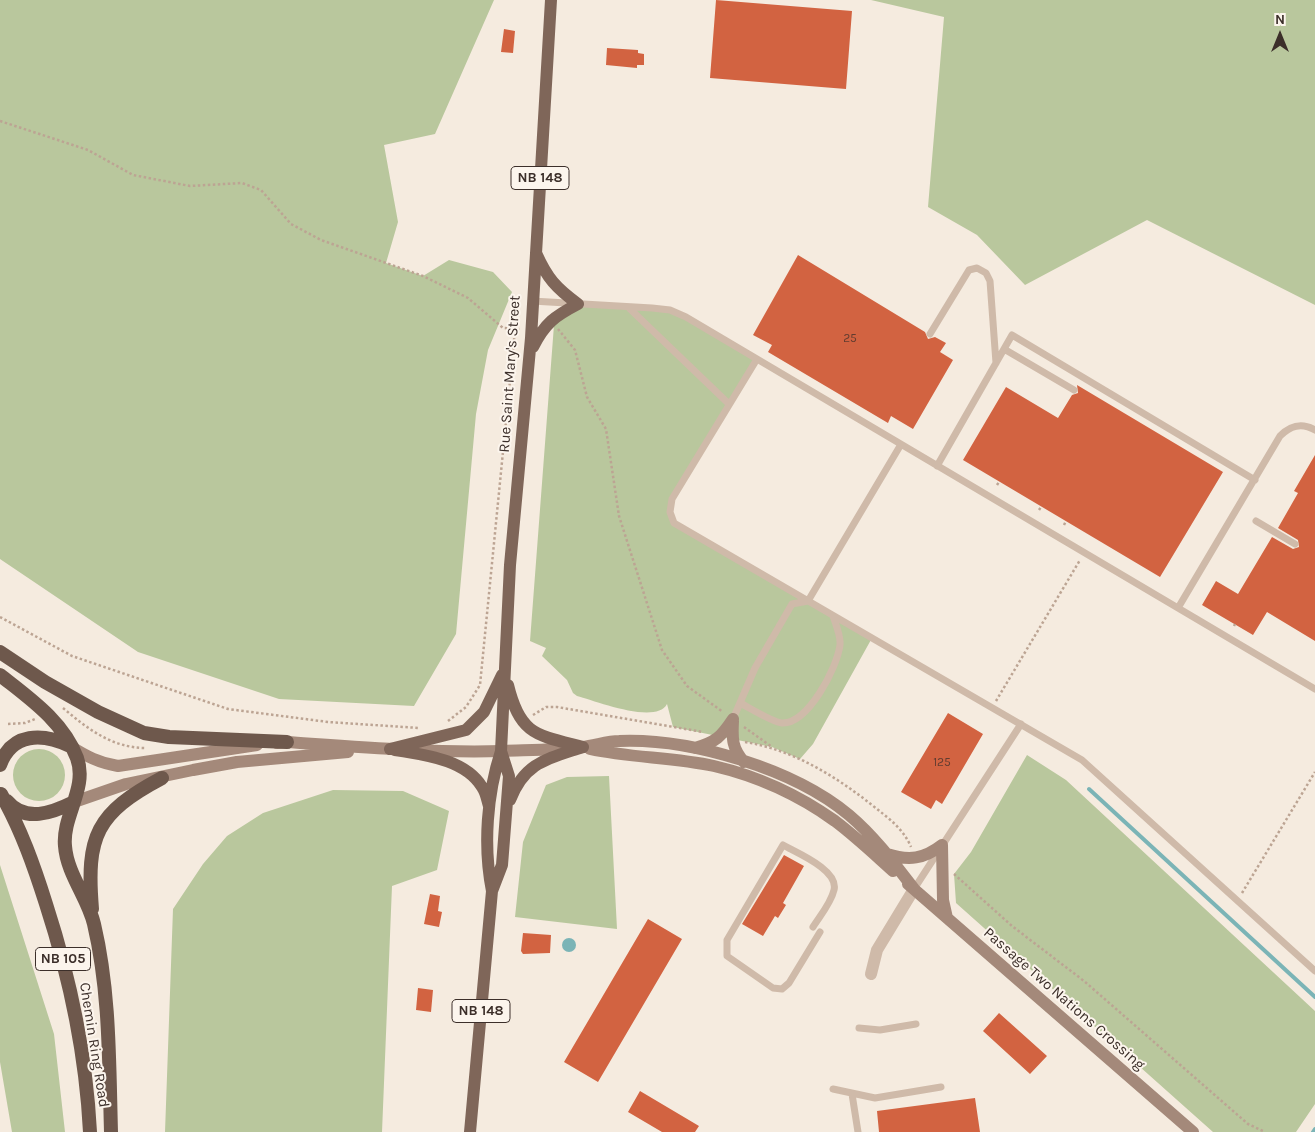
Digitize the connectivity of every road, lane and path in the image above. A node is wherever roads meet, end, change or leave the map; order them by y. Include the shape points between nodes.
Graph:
1 (552, 0) edge
2 (0, 121) edge
3 (535, 252) junction
4 (532, 301) junction
5 (578, 304) junction
6 (628, 307) junction
7 (546, 326) junction
8 (532, 328) junction
9 (515, 330) junction
10 (930, 334) dead end
11 (1004, 349) junction
12 (528, 356) junction
13 (757, 359) junction
14 (996, 363) junction
15 (1074, 390) dead end
16 (729, 404) junction
17 (1315, 430) edge
18 (900, 446) junction
19 (936, 466) junction
20 (1255, 480) junction
21 (1066, 521) dead end
22 (1256, 521) dead end
23 (1064, 525) dead end
24 (1295, 544) dead end
25 (1084, 554) junction
26 (808, 601) junction
27 (1178, 608) junction
28 (833, 616) junction
29 (0, 617) edge
30 (0, 652) edge
31 (504, 670) junction
32 (0, 675) edge
33 (1315, 689) edge
34 (740, 702) junction
35 (58, 704) dead end
36 (992, 708) junction
37 (38, 716) dead end
38 (733, 719) junction
39 (448, 722) dead end
40 (8, 724) dead end
41 (1021, 724) junction
42 (419, 728) dead end
43 (287, 742) junction
44 (70, 746) junction
45 (583, 747) junction
46 (772, 747) dead end
47 (151, 748) dead end
48 (694, 748) junction
49 (390, 749) junction
50 (501, 751) junction
51 (744, 762) junction
52 (0, 765) edge
53 (1315, 772) edge
54 (162, 778) junction
55 (1, 792) edge
56 (74, 802) junction
57 (490, 810) junction
58 (506, 811) junction
59 (942, 845) junction
60 (887, 854) junction
61 (944, 864) junction
62 (914, 889) junction
63 (492, 890) junction
64 (1238, 901) junction
65 (947, 918) junction
66 (94, 922) junction
67 (813, 927) dead end
68 (820, 932) dead end
69 (1315, 971) edge
70 (871, 974) dead end
71 (916, 1024) dead end
72 (859, 1028) dead end
73 (941, 1087) dead end
74 (833, 1089) dead end
75 (852, 1094) junction
76 (90, 1132) edge
77 (111, 1132) edge
78 (470, 1132) edge
79 (858, 1132) edge
80 (1193, 1132) edge
81 (1265, 1132) edge

1 - 3 main road, Rue Saint Mary's Street / NB 148
2 - 9 path via 88,150 133,175 190,186 242,183 261,190 291,224 321,240 423,276 468,298 503,328
3 - 4 main road, Rue Saint Mary's Street / NB 148
3 - 5 main road via 552,283
4 - 5 lane
4 - 8 main road, Rue Saint Mary's Street / NB 148
5 - 6 lane
5 - 7 main road
6 - 13 lane via 670,310
6 - 16 lane
7 - 12 main road
7 - 38 path via 554,324 575,350 587,397 606,429 619,516 662,650 687,686
8 - 9 path
8 - 12 main road, Rue Saint Mary's Street / NB 148
9 - 39 path via 480,685 466,707
10 - 14 lane via 969,270 977,268 986,273 990,281
11 - 14 lane
11 - 15 lane
11 - 20 lane via 1012,336
12 - 31 main road, Rue Saint Mary's Street / NB 148
13 - 16 lane
13 - 18 lane
14 - 19 lane
16 - 26 lane via 672,499 670,512 674,524
17 - 20 lane via 1298,425 1287,429
18 - 19 lane
18 - 26 lane
19 - 25 lane
20 - 27 lane
21 - 23 path
22 - 24 lane
25 - 27 lane
25 - 36 path
26 - 28 lane
26 - 34 lane via 792,604 755,668
27 - 33 lane
28 - 34 lane via 840,642 837,663 812,703 794,722 780,723
28 - 36 lane
29 - 42 path via 72,656 228,709 328,722
30 - 43 highway via 44,682 144,733
31 - 45 main road via 514,710 526,727 547,738
31 - 49 main road via 484,712 466,730
31 - 50 main road, Rue Saint Mary's Street / NB 148
32 - 44 highway via 56,722
34 - 38 lane
35 - 47 path via 88,729 112,742 134,748
36 - 41 lane
37 - 40 path via 25,723
38 - 46 path
38 - 48 main road via 711,744
38 - 51 main road via 732,740 735,751
41 - 59 lane
41 - 64 lane via 1082,760
43 - 44 main road, Passage Two Nations Crossing via 118,766 89,758
43 - 49 main road, Passage Two Nations Crossing
44 - 52 highway via 48,737 21,740 11,747
44 - 56 highway, Chemin Ring Road via 80,779
45 - 48 main road, Passage Two Nations Crossing via 619,741
45 - 50 main road, Passage Two Nations Crossing
45 - 58 main road via 535,764 515,787
45 - 62 main road, Passage Two Nations Crossing via 621,756 676,759 715,766 777,787 835,821
48 - 51 main road, Passage Two Nations Crossing
49 - 50 main road, Passage Two Nations Crossing
49 - 54 main road, Passage Two Nations Crossing via 237,762
49 - 57 main road via 436,757 463,769 482,787
50 - 57 main road, Rue Saint Mary's Street / NB 148 via 493,775
50 - 58 main road, Rue Saint Mary's Street / NB 148 via 509,776
51 - 60 main road, Passage Two Nations Crossing via 777,774 831,802
53 - 64 path
54 - 56 main road, Passage Two Nations Crossing via 126,784
54 - 66 highway via 117,806 102,824 92,849 90,872
55 - 56 highway via 18,810 32,814 52,813
55 - 76 highway, Chemin Ring Road / NB 105 via 30,856 66,969 83,1062
56 - 66 highway, Chemin Ring Road / NB 105 via 66,826 65,849
57 - 63 main road, Rue Saint Mary's Street / NB 148 via 486,863
58 - 63 main road, Rue Saint Mary's Street / NB 148 via 502,865
59 - 60 main road via 929,855 916,859
59 - 61 main road
59 - 62 lane
60 - 62 main road, Passage Two Nations Crossing
61 - 65 main road via 943,900
61 - 81 path via 1012,926 1084,981 1248,1124
62 - 65 main road, Passage Two Nations Crossing
62 - 70 street via 877,950
63 - 78 main road, Rue Saint Mary's Street / NB 148
64 - 69 lane
65 - 80 main road, Passage Two Nations Crossing
66 - 77 highway, Chemin Ring Road / NB 105 via 106,995
67 - 68 lane via 834,892 834,879 783,844 727,940 727,956 773,988 782,989
71 - 72 lane via 880,1030
73 - 75 lane via 875,1098
74 - 75 lane
75 - 79 lane

